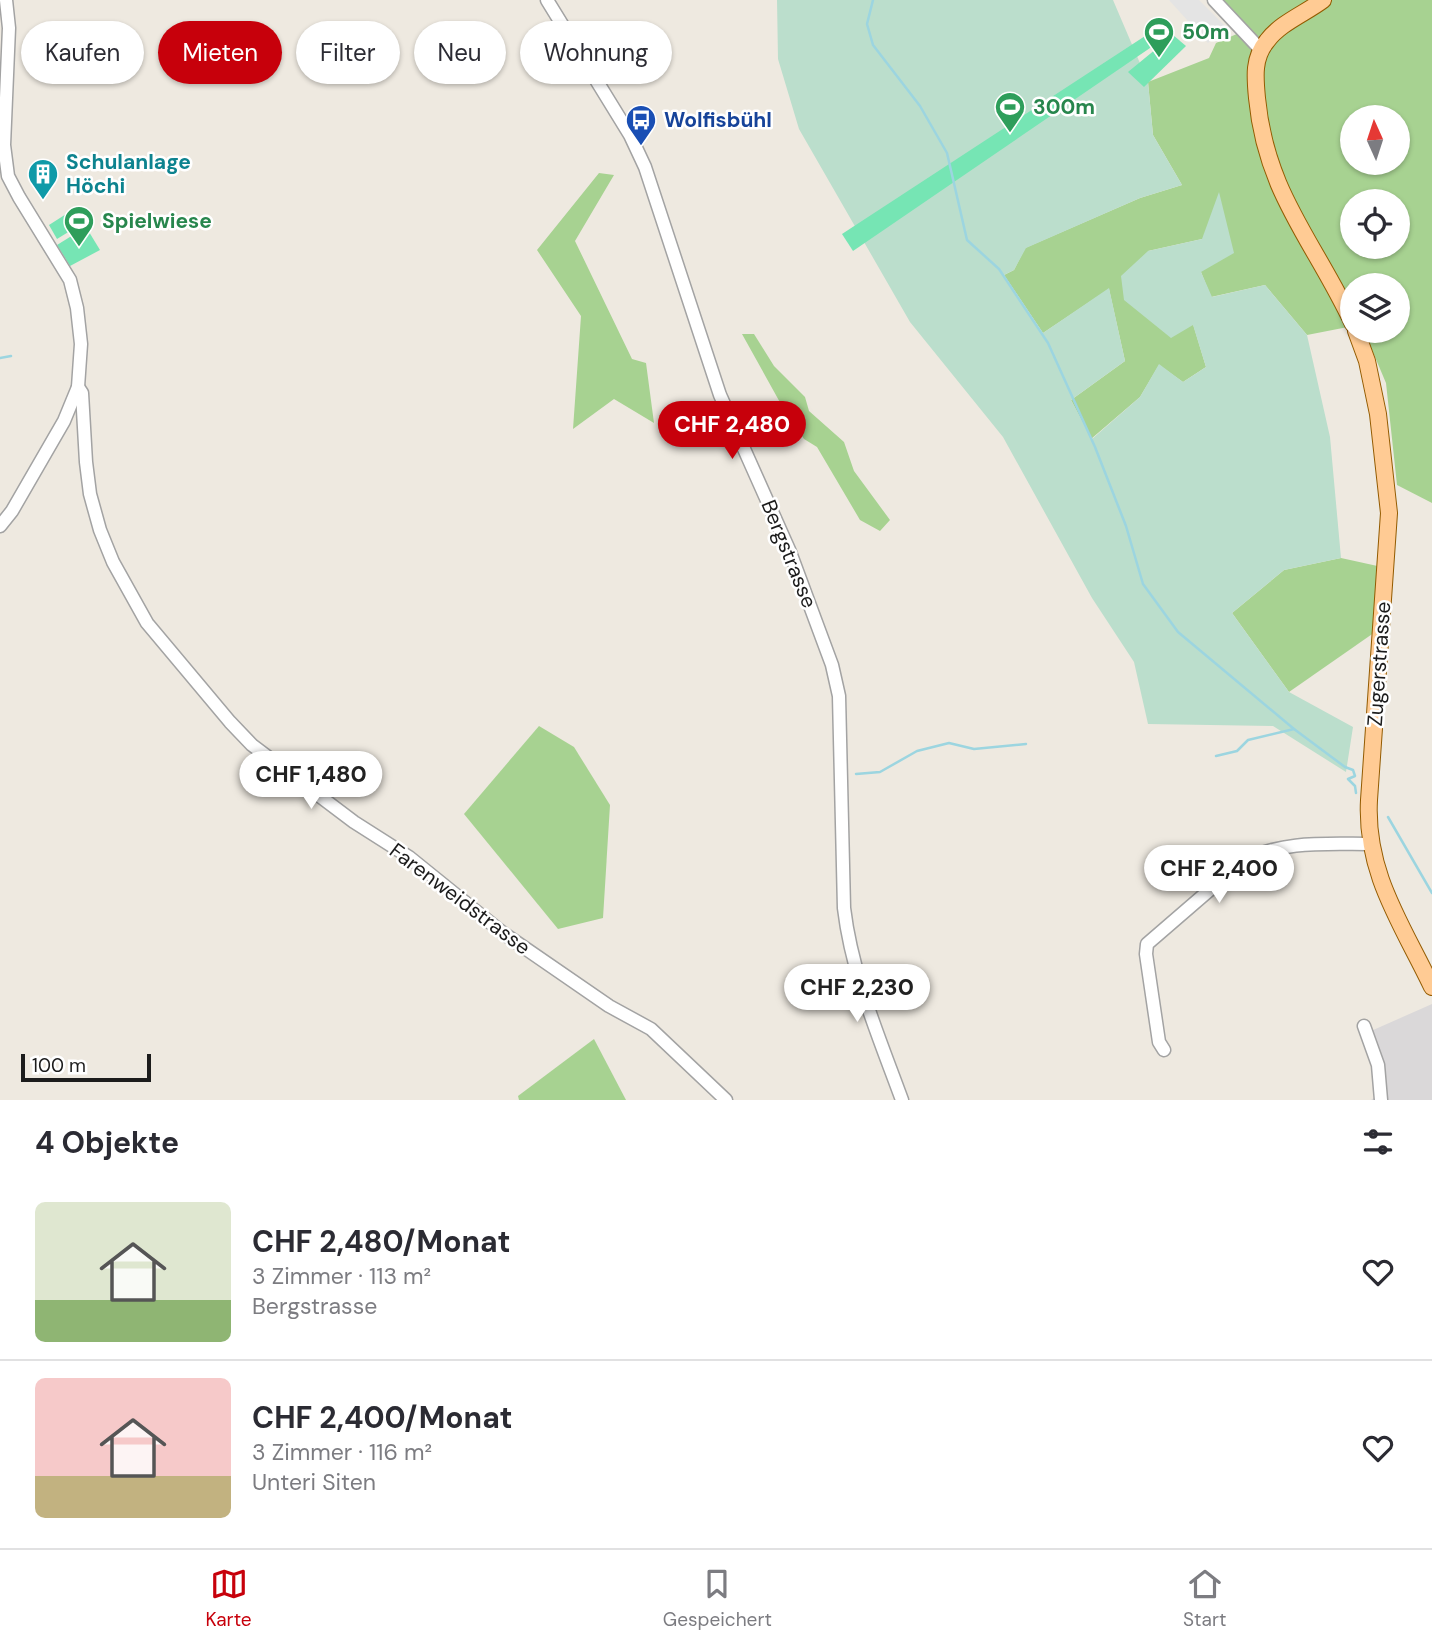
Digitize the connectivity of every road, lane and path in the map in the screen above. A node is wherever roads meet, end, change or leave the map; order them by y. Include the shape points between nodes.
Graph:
1 (6, 0) edge
2 (547, 0) edge
3 (1213, 0) edge
4 (1323, 0) edge
5 (1261, 50) junction
6 (4, 176) edge
7 (1340, 301) edge
8 (1360, 343) edge
9 (78, 387) junction
10 (0, 526) edge
11 (1370, 844) junction
12 (1432, 988) edge
13 (1364, 1026) dead end
14 (1164, 1050) dead end
15 (726, 1100) edge
16 (902, 1100) edge
17 (1381, 1100) edge

1 - 6 street
2 - 16 street, Bergstrasse via 645,167 720,395 790,552 834,672 839,696 847,931 857,976
3 - 5 street
4 - 5 main road via 1272,35
5 - 7 main road via 1255,81 1268,157 1297,226
6 - 9 street via 65,270 73,291 81,344
8 - 11 main road, Zugerstrasse via 1378,414 1389,513
9 - 10 street via 57,435
9 - 15 street, Farenweidstrasse via 90,494 114,562 146,623 230,722 252,745 348,818 409,857 503,933 609,1006 651,1029
11 - 12 main road, Zugerstrasse via 1381,883
11 - 14 street via 1303,845 1258,853 1147,944 1159,1042
13 - 17 street via 1378,1065

